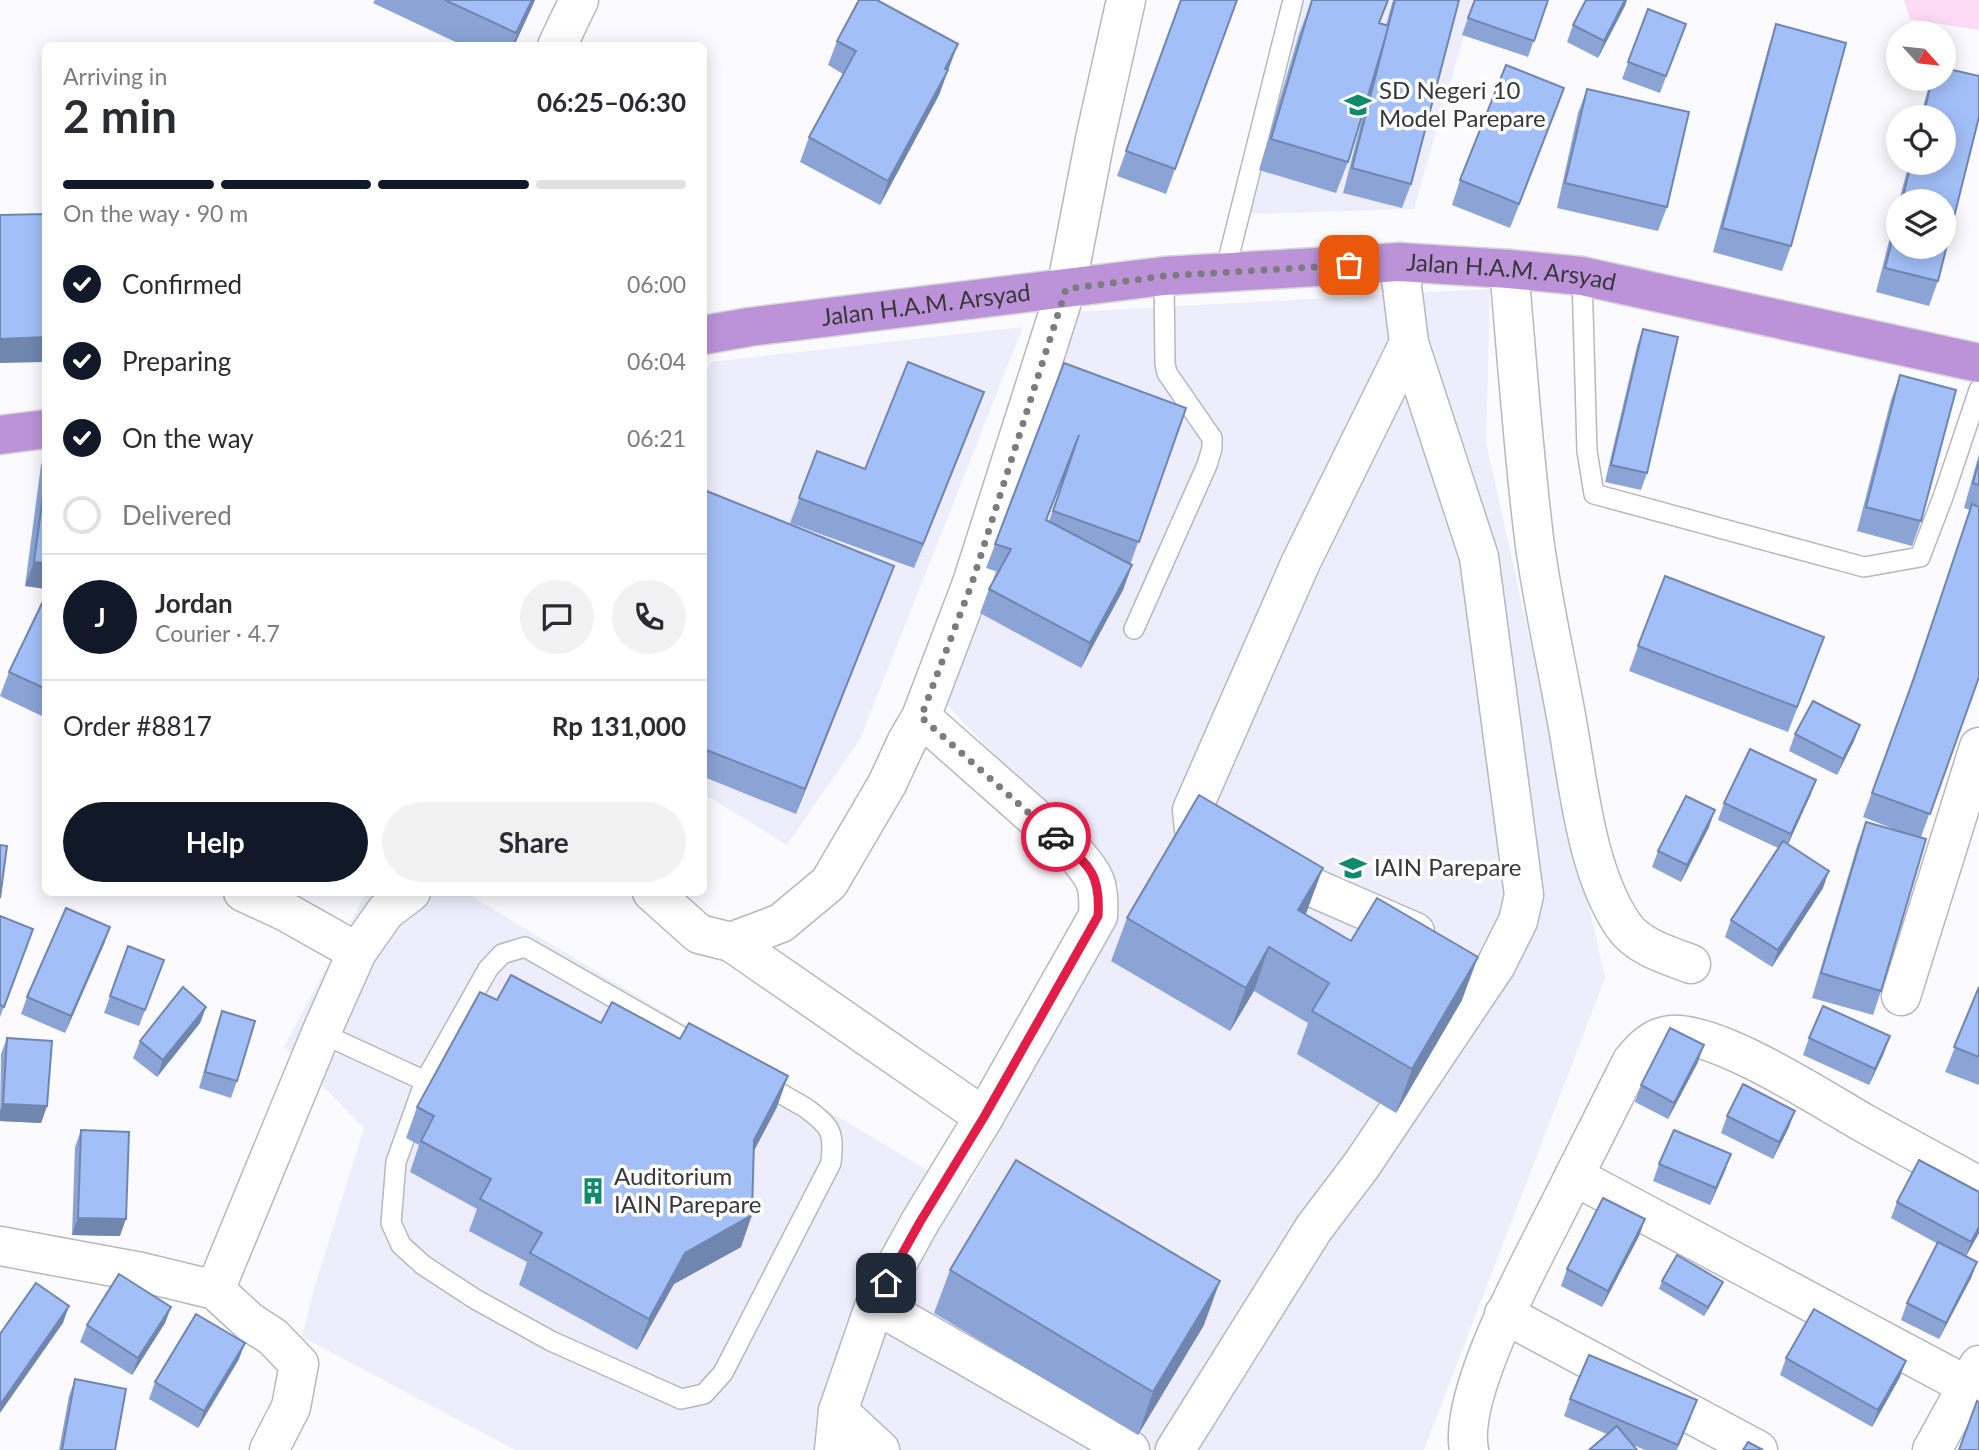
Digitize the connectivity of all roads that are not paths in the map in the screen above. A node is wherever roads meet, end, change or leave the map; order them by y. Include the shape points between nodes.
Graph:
1 (579, 0) edge
2 (1126, 0) edge
3 (1293, 0) edge
4 (559, 42) edge
5 (1399, 262) junction
6 (1509, 268) junction
7 (1225, 272) junction
8 (1164, 276) junction
9 (1582, 276) junction
10 (1066, 289) junction
11 (707, 334) edge
12 (1409, 343) junction
13 (1979, 363) edge
14 (1979, 390) edge
15 (42, 430) edge
16 (0, 435) edge
17 (1134, 629) dead end
18 (921, 717) junction
19 (1979, 747) edge
20 (1972, 794) edge
21 (252, 896) edge
22 (406, 896) edge
23 (656, 896) edge
24 (731, 942) junction
25 (357, 951) junction
26 (1691, 964) dead end
27 (1496, 965) junction
28 (1901, 996) dead end
29 (321, 1033) junction
30 (425, 1081) junction
31 (984, 1117) junction
32 (1574, 1176) junction
33 (1979, 1186) edge
34 (0, 1246) edge
35 (215, 1290) junction
36 (875, 1304) junction
37 (1504, 1314) junction
38 (1975, 1381) edge
39 (838, 1411) junction
40 (269, 1450) edge
41 (834, 1450) edge
42 (880, 1450) edge
43 (1130, 1450) edge
44 (1175, 1450) edge
45 (1469, 1450) edge
46 (1758, 1450) edge
47 (1932, 1450) edge

1 - 4 street
2 - 10 street
3 - 7 lane
5 - 6 highway, Jalan H.A.M. Arsyad
5 - 7 highway, Jalan H.A.M. Arsyad
5 - 12 street
6 - 9 highway, Jalan H.A.M. Arsyad
6 - 26 street via 1535,542 1595,862 1608,901 1625,928 1651,949
7 - 8 highway, Jalan H.A.M. Arsyad
8 - 10 highway, Jalan H.A.M. Arsyad
8 - 17 lane via 1167,373 1212,438 1212,448
9 - 13 highway, Jalan H.A.M. Arsyad
9 - 14 lane via 1587,451 1594,494 1864,567 1920,557
10 - 11 highway, Jalan H.A.M. Arsyad
10 - 18 street via 972,583
12 - 27 street via 1481,570 1524,895 1518,921
12 - 27 street via 1301,562 1192,810 1194,829 1214,844
15 - 16 highway
18 - 24 street via 829,883 782,923
18 - 31 street via 1076,855 1096,878 1100,894 1098,916
19 - 20 street
20 - 28 street
21 - 25 street
22 - 25 street via 386,911
23 - 24 street via 699,934
24 - 31 street
25 - 29 street
27 - 44 street via 1314,1228
29 - 30 lane
29 - 35 street
30 - 30 lane via 396,1162 391,1223 401,1245 475,1299 551,1341 681,1399 704,1394 723,1373 831,1163 834,1138 825,1122 525,947 502,954 488,969
31 - 36 street
32 - 33 street via 1632,1062 1644,1046 1669,1035 1717,1044
32 - 37 street
32 - 38 street
34 - 35 street
35 - 40 street via 299,1364 291,1407
36 - 39 street
36 - 43 street
37 - 45 street via 1479,1381
37 - 46 street
38 - 47 street
39 - 41 street
39 - 42 street

